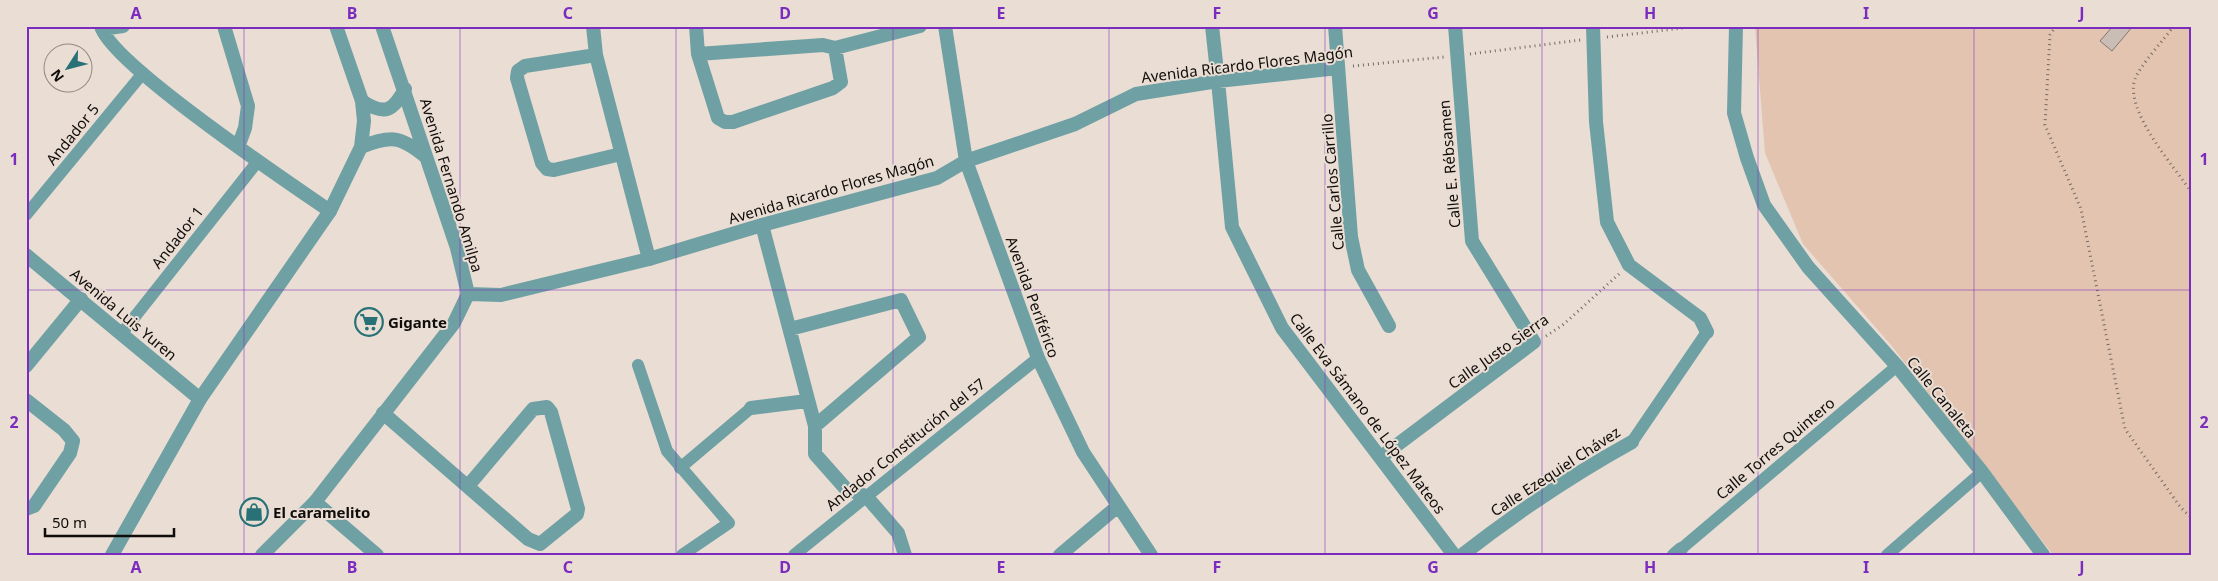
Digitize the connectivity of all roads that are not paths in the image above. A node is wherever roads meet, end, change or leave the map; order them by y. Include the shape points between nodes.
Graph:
1 (123, 26) edge
2 (224, 26) edge
3 (336, 26) edge
4 (382, 26) edge
5 (593, 26) edge
6 (696, 26) edge
7 (920, 26) edge
8 (945, 26) edge
9 (1212, 26) edge
10 (1335, 26) edge
11 (1455, 26) edge
12 (1736, 26) edge
13 (101, 28) edge
14 (1593, 33) edge
15 (835, 48) junction
16 (698, 54) junction
17 (596, 55) junction
18 (1338, 68) junction
19 (143, 73) junction
20 (1218, 82) junction
21 (405, 88) junction
22 (362, 101) junction
23 (238, 147) junction
24 (361, 147) junction
25 (621, 154) junction
26 (427, 158) junction
27 (258, 161) junction
28 (966, 161) junction
29 (330, 211) junction
30 (26, 215) edge
31 (762, 225) junction
32 (26, 255) edge
33 (649, 259) junction
34 (468, 294) junction
35 (81, 299) junction
36 (1389, 326) dead end
37 (790, 329) junction
38 (1706, 332) joint
39 (122, 333) junction
40 (1534, 342) joint
41 (1038, 358) junction
42 (638, 365) dead end
43 (26, 366) edge
44 (1897, 366) junction
45 (200, 399) junction
46 (26, 400) edge
47 (807, 401) junction
48 (751, 408) joint
49 (383, 413) junction
50 (814, 426) junction
51 (1632, 442) joint
52 (1381, 457) junction
53 (680, 468) junction
54 (1982, 472) junction
55 (468, 486) junction
56 (866, 496) junction
57 (315, 502) junction
58 (1118, 506) junction
59 (26, 509) edge
60 (1678, 552) edge
61 (112, 555) edge
62 (262, 555) edge
63 (377, 555) edge
64 (682, 555) edge
65 (794, 555) edge
66 (906, 555) edge
67 (1060, 555) edge
68 (1151, 555) edge
69 (1454, 555) edge
70 (1462, 555) edge
71 (1887, 555) edge
72 (2044, 555) edge

1 - 13 street
2 - 23 street via 248,106 246,128
3 - 22 street
4 - 21 street, Avenida Fernando Amilpa
5 - 17 street
6 - 16 street
7 - 15 street
8 - 28 street, Avenida Periférico
9 - 20 street, Calle Eva Sámano de López Mateos
10 - 18 street, Calle Carlos Carrillo
11 - 40 street, Calle E. Rébsamen via 1472,241
12 - 44 street, Calle Canaleta via 1734,113 1764,205 1808,267
13 - 19 street
14 - 38 street via 1596,122 1607,222 1629,265 1700,318
15 - 16 street via 823,45
15 - 16 street via 840,82 833,88 733,122 718,118
17 - 25 street
17 - 25 street via 524,66 518,71 517,78 542,163 547,169
18 - 20 street, Avenida Ricardo Flores Magón
18 - 36 street, Calle Carlos Carrillo via 1351,237 1358,270
19 - 23 street
19 - 30 street, Andador 5
20 - 28 street, Avenida Ricardo Flores Magón via 1136,94 1075,124
20 - 52 street, Calle Eva Sámano de López Mateos via 1232,227 1282,328
21 - 22 street via 397,104 383,110 376,110
21 - 26 street, Avenida Fernando Amilpa
22 - 24 street
23 - 27 street
24 - 26 street via 394,138 404,140
24 - 29 street
25 - 33 street
26 - 34 street, Avenida Fernando Amilpa
27 - 29 street
27 - 39 street, Andador 1
28 - 31 street, Avenida Ricardo Flores Magón via 937,178
28 - 41 street, Avenida Periférico
29 - 45 street
31 - 33 street, Avenida Ricardo Flores Magón
31 - 37 street
32 - 35 street, Avenida Luis Yuren
33 - 34 street, Avenida Ricardo Flores Magón via 501,295
34 - 49 street, Avenida Fernando Amilpa via 454,323
35 - 39 street, Avenida Luis Yuren
35 - 43 street
37 - 47 street
37 - 50 street via 901,300 919,337
38 - 51 street, Calle Ezequiel Chávez
39 - 45 street, Avenida Luis Yuren
40 - 52 street, Calle Justo Sierra
41 - 56 street, Andador Constitución del 57
41 - 58 street, Avenida Periférico via 1083,452
42 - 53 street via 659,434
44 - 54 street, Calle Canaleta
44 - 60 street, Calle Torres Quintero
45 - 61 street
46 - 59 street via 64,430 72,441 70,453 34,506
47 - 48 street
47 - 50 street
48 - 53 street
49 - 55 street
49 - 57 street, Avenida Fernando Amilpa
50 - 56 street via 815,454 846,489
51 - 70 street, Calle Ezequiel Chávez via 1568,478
52 - 69 street, Calle Eva Sámano de López Mateos
53 - 64 street via 729,523
54 - 71 street
54 - 72 street, Calle Canaleta
55 - 55 street via 534,543 540,544 577,514 551,412 547,407 533,409
56 - 65 street, Andador Constitución del 57
56 - 66 street via 898,533
57 - 62 street, Avenida Fernando Amilpa
57 - 63 street
58 - 67 street
58 - 68 street, Avenida Periférico

